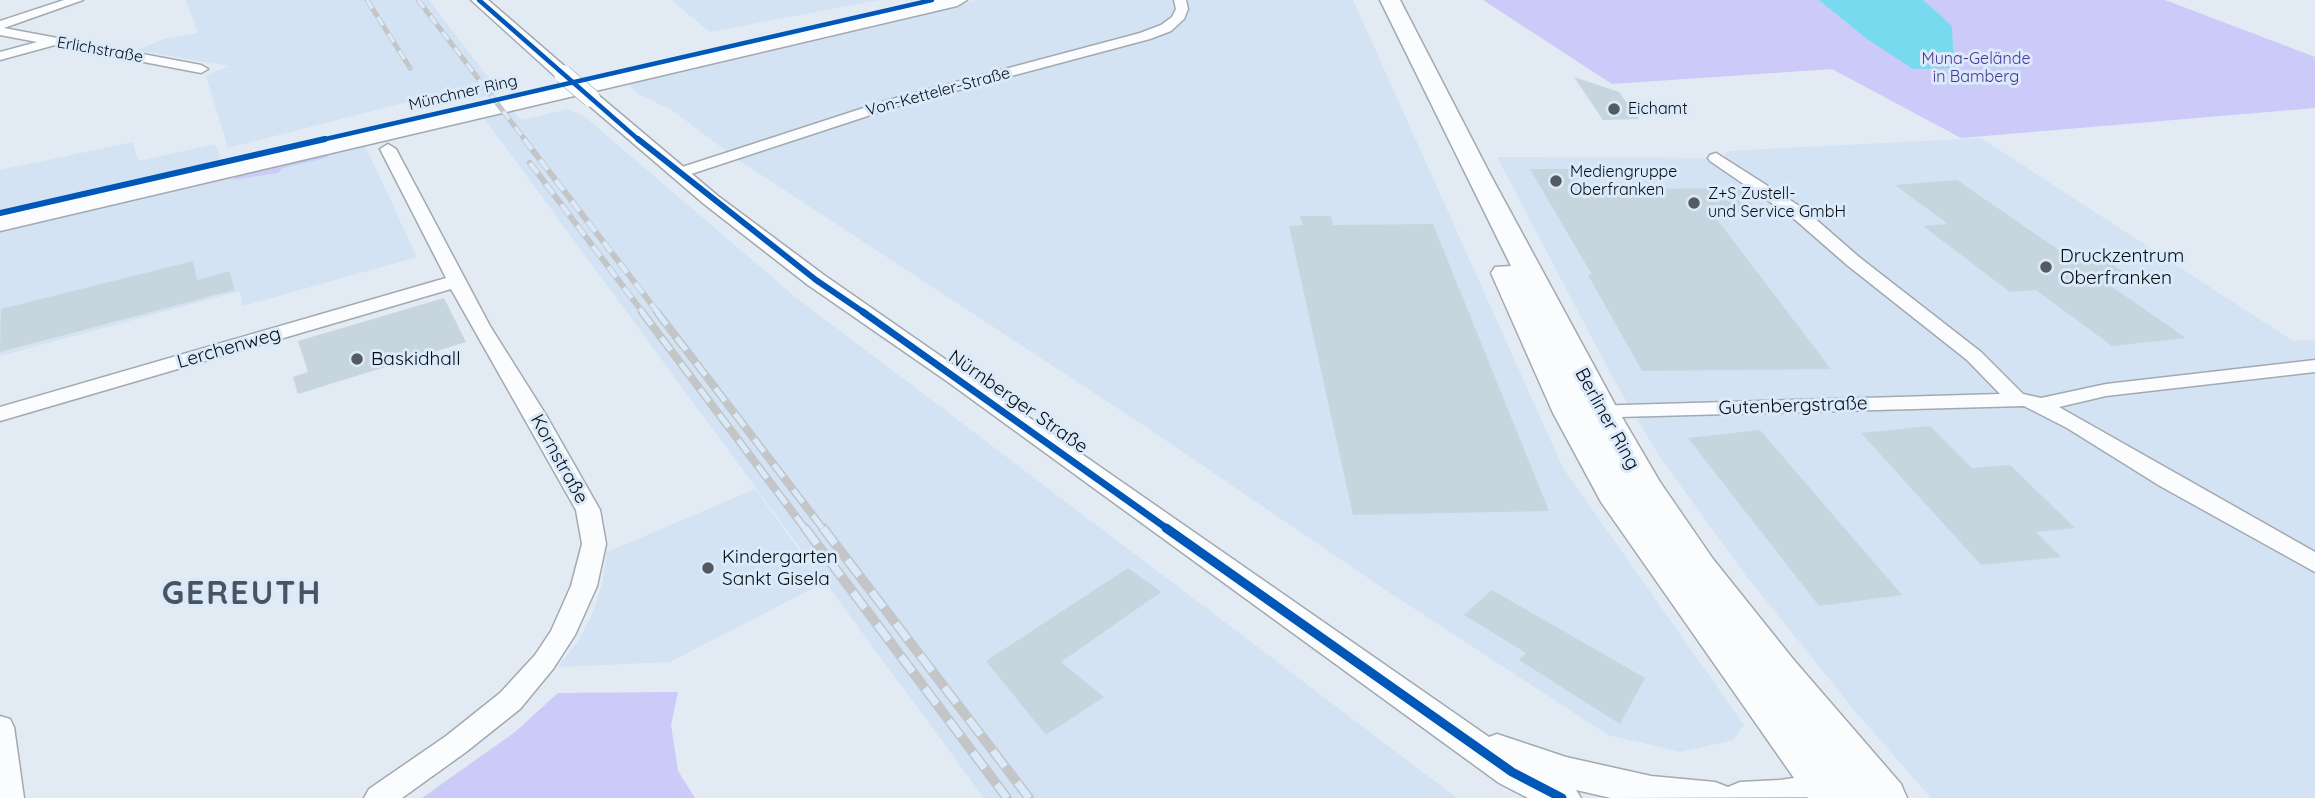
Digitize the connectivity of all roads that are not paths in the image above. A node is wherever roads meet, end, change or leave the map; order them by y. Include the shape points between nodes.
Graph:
1 (77, 0) edge
2 (479, 0) edge
3 (932, 0) edge
4 (957, 0) edge
5 (1180, 0) edge
6 (1373, 0) edge
7 (1390, 0) edge
8 (0, 25) edge
9 (0, 31) edge
10 (54, 41) junction
11 (0, 56) edge
12 (201, 69) dead end
13 (387, 149) dead end
14 (1716, 158) dead end
15 (679, 173) junction
16 (0, 213) edge
17 (0, 223) edge
18 (457, 281) junction
19 (2315, 366) edge
20 (2016, 399) junction
21 (2040, 405) junction
22 (1586, 413) junction
23 (0, 414) edge
24 (2315, 563) edge
25 (0, 727) edge
26 (1472, 741) junction
27 (1853, 791) edge
28 (9, 798) edge
29 (379, 798) edge
30 (1562, 798) edge
31 (1715, 798) edge
32 (1740, 798) edge

1 - 8 street
2 - 15 street, Nürnberger Straße, bridge
3 - 16 main road, Münchner Ring
4 - 17 main road, Münchner Ring
5 - 15 street, Von-Ketteler-Straße via 1178,19 1145,36 890,104
6 - 22 main road, Berliner Ring
7 - 22 main road, Berliner Ring via 1478,176
9 - 10 street, Erlichstraße
10 - 11 street
10 - 12 street, Erlichstraße
13 - 18 street, Kornstraße
14 - 20 street via 1782,201 1974,356
15 - 26 street, Nürnberger Straße via 816,281
18 - 23 street, Lerchenweg
18 - 29 street, Kornstraße via 588,510 594,544 584,586 544,662 510,701
19 - 21 street, Gutenbergstraße via 2106,390
20 - 21 street, Gutenbergstraße
20 - 22 street, Gutenbergstraße
21 - 24 street, Gutenbergstraße
22 - 27 main road, Berliner Ring via 1778,671
25 - 28 street
26 - 30 street, Nürnberger Straße via 1512,772
26 - 31 street, Nürnberger Straße via 1566,772 1651,792
27 - 32 street

